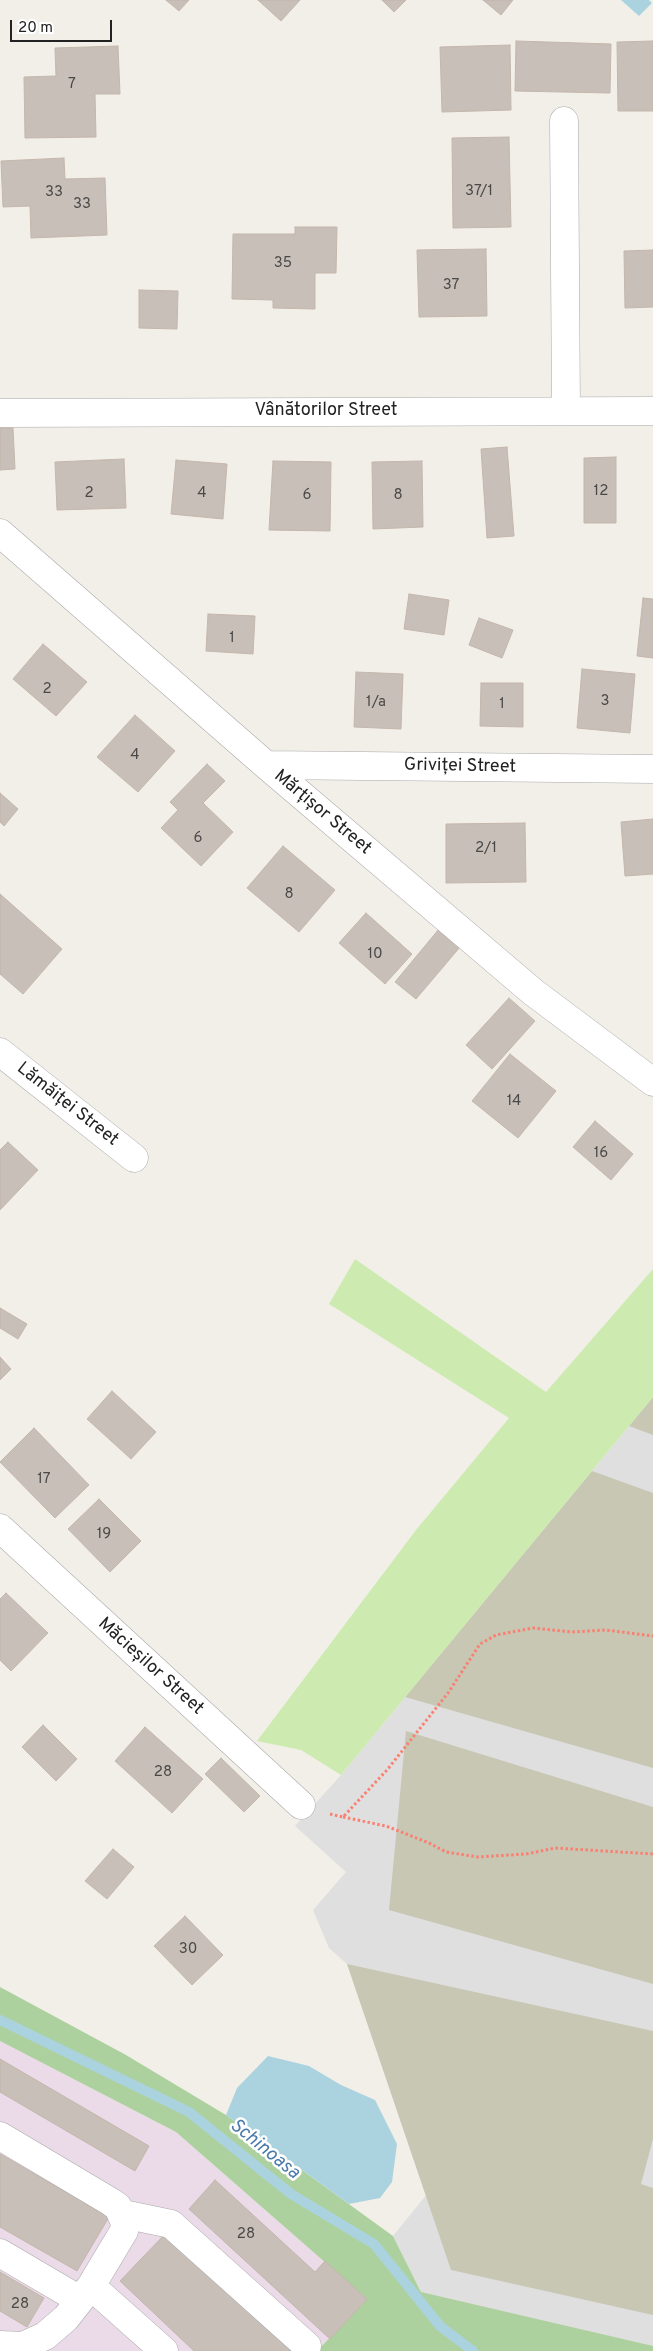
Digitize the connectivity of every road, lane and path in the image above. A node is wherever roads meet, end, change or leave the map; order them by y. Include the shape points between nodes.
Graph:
1 (564, 121) dead end
2 (566, 411) junction
3 (653, 411) edge
4 (0, 413) edge
5 (0, 533) edge
6 (266, 765) junction
7 (653, 769) edge
8 (0, 1052) edge
9 (653, 1082) edge
10 (134, 1158) dead end
11 (0, 1528) edge
12 (653, 1636) edge
13 (301, 1805) joint
14 (343, 1817) junction
15 (653, 1854) edge
16 (0, 2136) edge
17 (123, 2214) junction
18 (0, 2253) edge
19 (86, 2293) junction
20 (308, 2346) dead end
21 (16, 2347) edge
22 (164, 2351) edge

1 - 2 street
2 - 3 street, Vânătorilor Street
2 - 4 street, Vânătorilor Street
5 - 6 street, Mărțișor Street
6 - 7 street, Griviței Street
6 - 9 street, Mărțișor Street via 532,992
8 - 10 street, Lămăiței Street
11 - 13 street, Măcieșilor Street
12 - 14 path via 606,1630 572,1632 533,1628 507,1631 480,1644 420,1730
13 - 14 path
14 - 15 path via 386,1826 446,1852 478,1858 554,1848
16 - 17 street via 111,2202
17 - 19 street via 124,2231
17 - 20 street via 171,2224
18 - 19 street
19 - 21 street via 66,2318 45,2336
19 - 22 street

